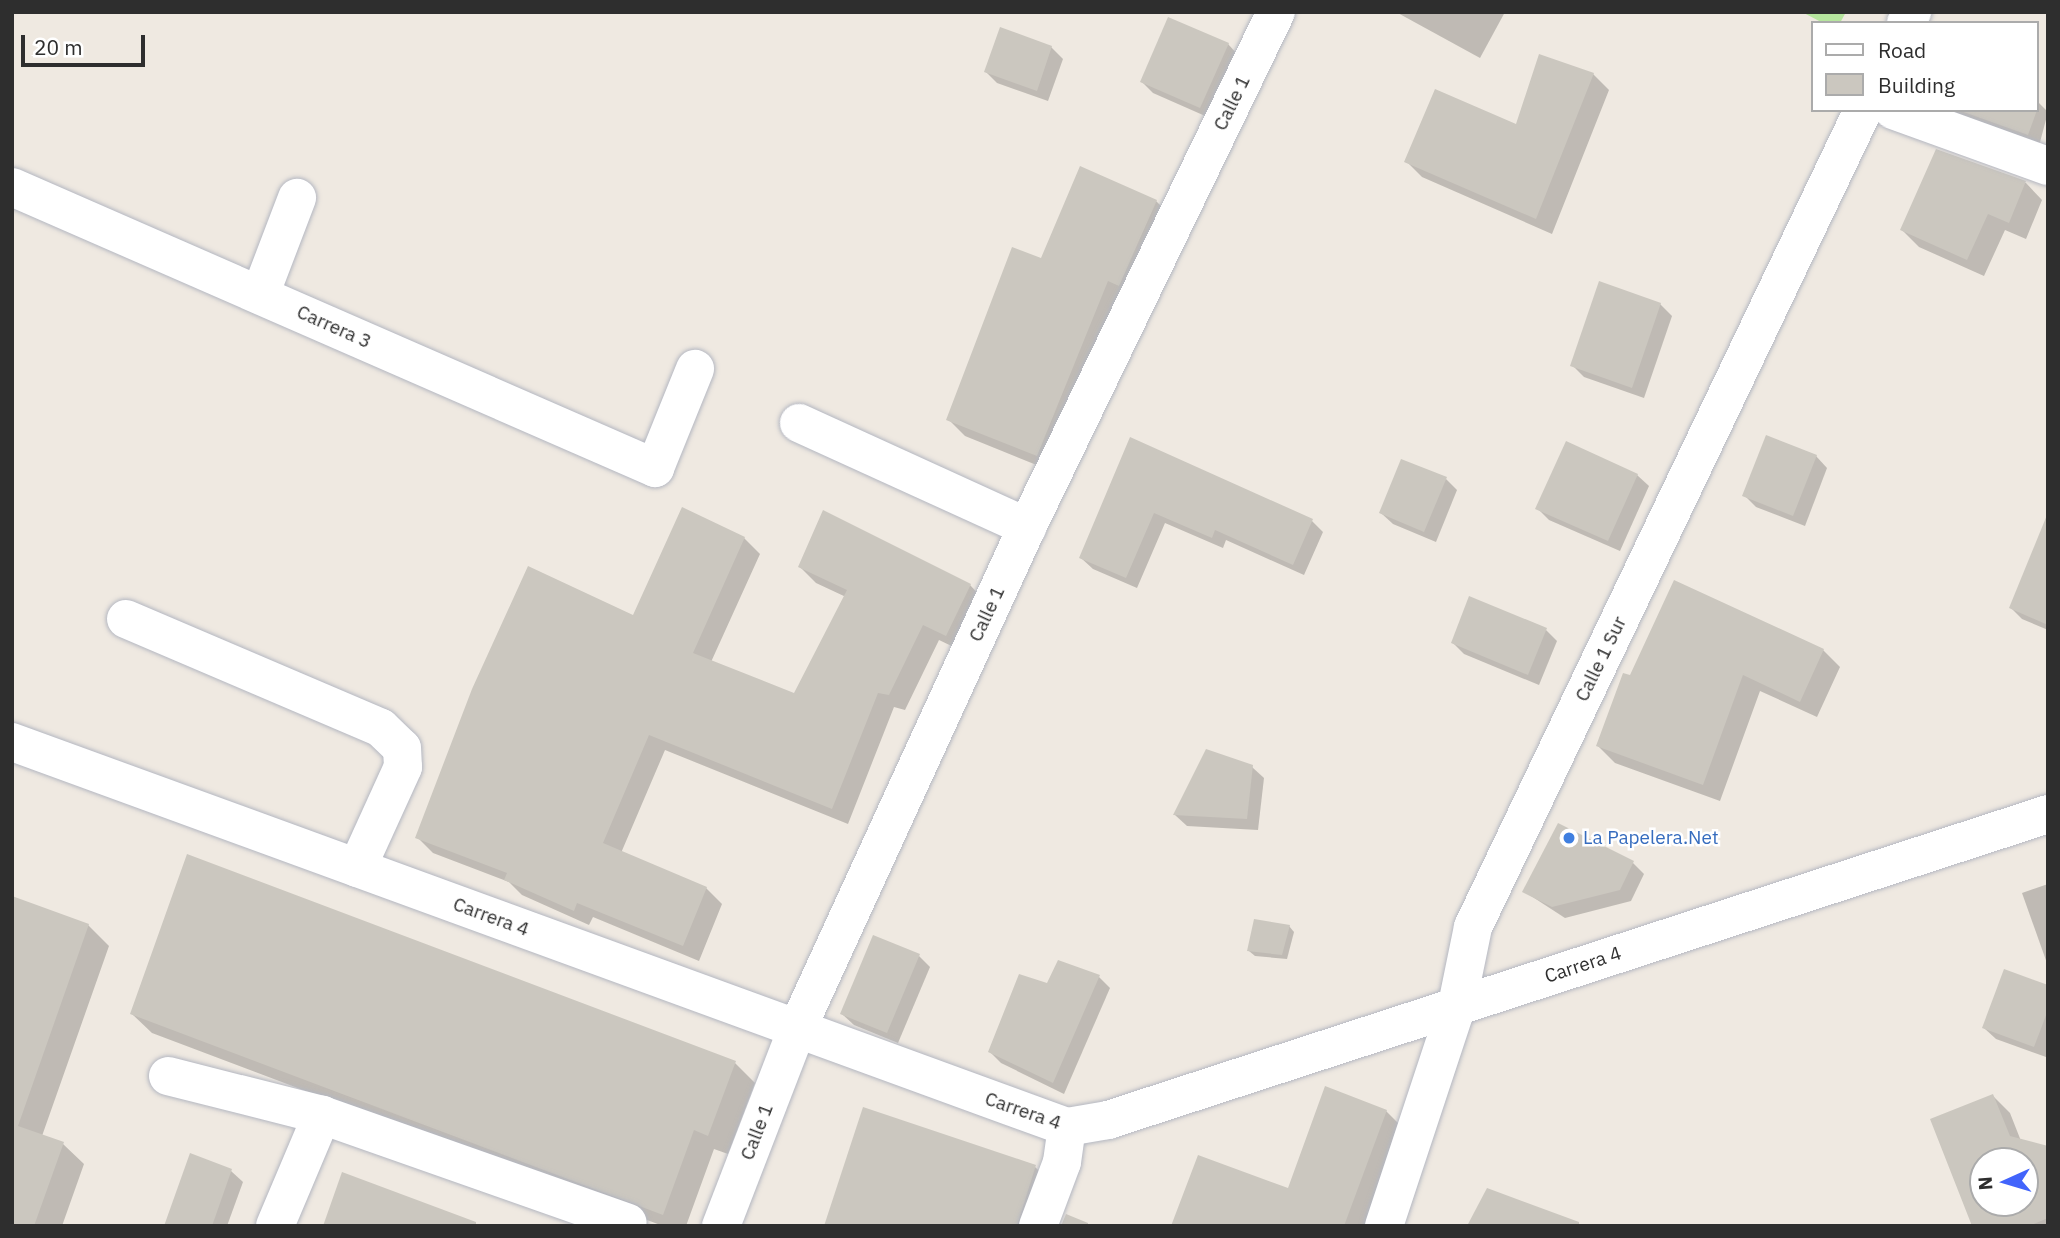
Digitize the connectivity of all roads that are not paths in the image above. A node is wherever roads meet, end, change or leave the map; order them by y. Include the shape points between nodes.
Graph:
1 (1276, 12) edge
2 (1862, 112) edge
3 (1899, 112) edge
4 (2048, 166) edge
5 (12, 187) edge
6 (297, 198) dead end
7 (260, 295) junction
8 (695, 369) dead end
9 (799, 423) dead end
10 (1027, 527) junction
11 (126, 619) dead end
12 (12, 742) edge
13 (2048, 814) edge
14 (357, 868) junction
15 (1457, 1005) junction
16 (797, 1029) junction
17 (168, 1076) dead end
18 (322, 1115) junction
19 (1067, 1127) junction
20 (628, 1223) dead end
21 (275, 1226) edge
22 (721, 1226) edge
23 (1038, 1226) edge
24 (1384, 1226) edge

1 - 10 street, Calle 1
2 - 15 street, Calle 1 Sur via 1473,927
3 - 4 street
5 - 7 street, Carrera 3
6 - 7 street
7 - 8 street, Carrera 3 via 655,468
9 - 10 street
10 - 16 street, Calle 1
11 - 14 street via 381,728 402,748 404,767
12 - 14 street, Carrera 4
13 - 15 street, Carrera 4
14 - 16 street, Carrera 4
15 - 19 street, Carrera 4 via 1108,1120
15 - 24 street, Calle 1 Sur
16 - 19 street, Carrera 4
16 - 22 street, Calle 1
17 - 18 street
18 - 20 street
18 - 21 street
19 - 23 street via 1062,1162

